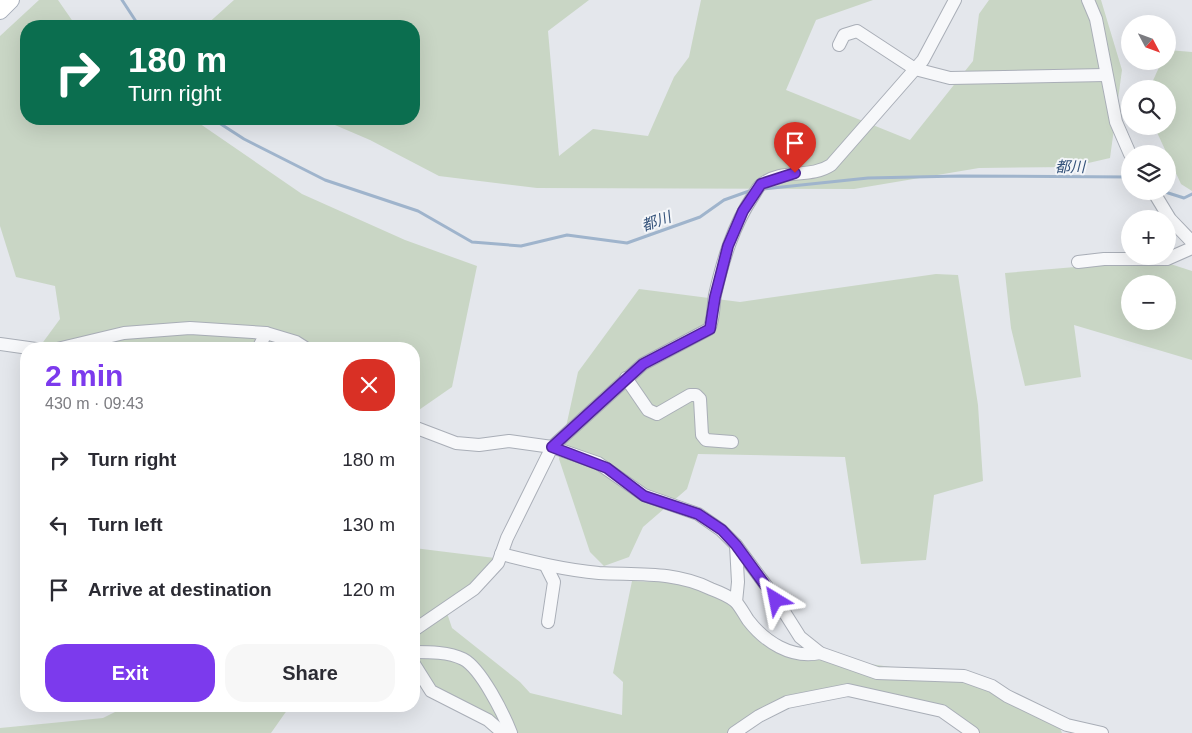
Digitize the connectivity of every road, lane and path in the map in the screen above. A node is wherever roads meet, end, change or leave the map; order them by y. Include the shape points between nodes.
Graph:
1 (11, 0) edge
2 (955, 0) edge
3 (1088, 0) edge
4 (0, 10) edge
5 (839, 45) dead end
6 (915, 69) junction
7 (1106, 75) junction
8 (1126, 145) edge
9 (1158, 200) edge
10 (1192, 242) edge
11 (1192, 248) edge
12 (1078, 262) dead end
13 (266, 333) junction
14 (86, 342) edge
15 (262, 342) edge
16 (293, 342) edge
17 (0, 344) edge
18 (20, 347) edge
19 (626, 378) junction
20 (420, 428) edge
21 (732, 442) dead end
22 (552, 447) junction
23 (736, 545) junction
24 (501, 554) junction
25 (546, 566) junction
26 (736, 602) junction
27 (548, 622) dead end
28 (420, 626) edge
29 (420, 652) edge
30 (820, 653) junction
31 (420, 674) edge
32 (1068, 729) edge
33 (503, 733) edge
34 (511, 733) edge
35 (734, 733) edge
36 (973, 733) edge
37 (1102, 733) edge

1 - 4 main road
2 - 6 street
3 - 7 street via 1096,18
5 - 6 street via 844,36 857,31
6 - 7 street via 950,78
6 - 19 street via 831,165 812,174 795,173 761,184 743,211 728,246 710,329 643,364
7 - 8 street via 1116,122
9 - 10 street via 1170,219
11 - 12 street via 1167,259
13 - 14 street via 190,328 124,333
13 - 15 street
13 - 16 street
17 - 18 street
19 - 21 street via 648,410 657,414 690,394 696,395 700,399 702,435 706,440
19 - 22 street
20 - 22 street via 462,443 509,442
22 - 23 street via 607,468 644,496 698,514 722,530
22 - 24 street
23 - 26 street
23 - 30 street via 800,637
24 - 25 street
24 - 28 street via 498,563 474,589
25 - 26 street via 688,579
25 - 27 street via 554,582
26 - 30 street via 759,634 774,644 806,656
29 - 34 street via 435,652 464,660 472,667 500,706
30 - 32 street via 877,673 964,676 992,686
31 - 33 street via 431,691 488,720
32 - 37 street
35 - 36 street via 787,702 848,690 942,711

